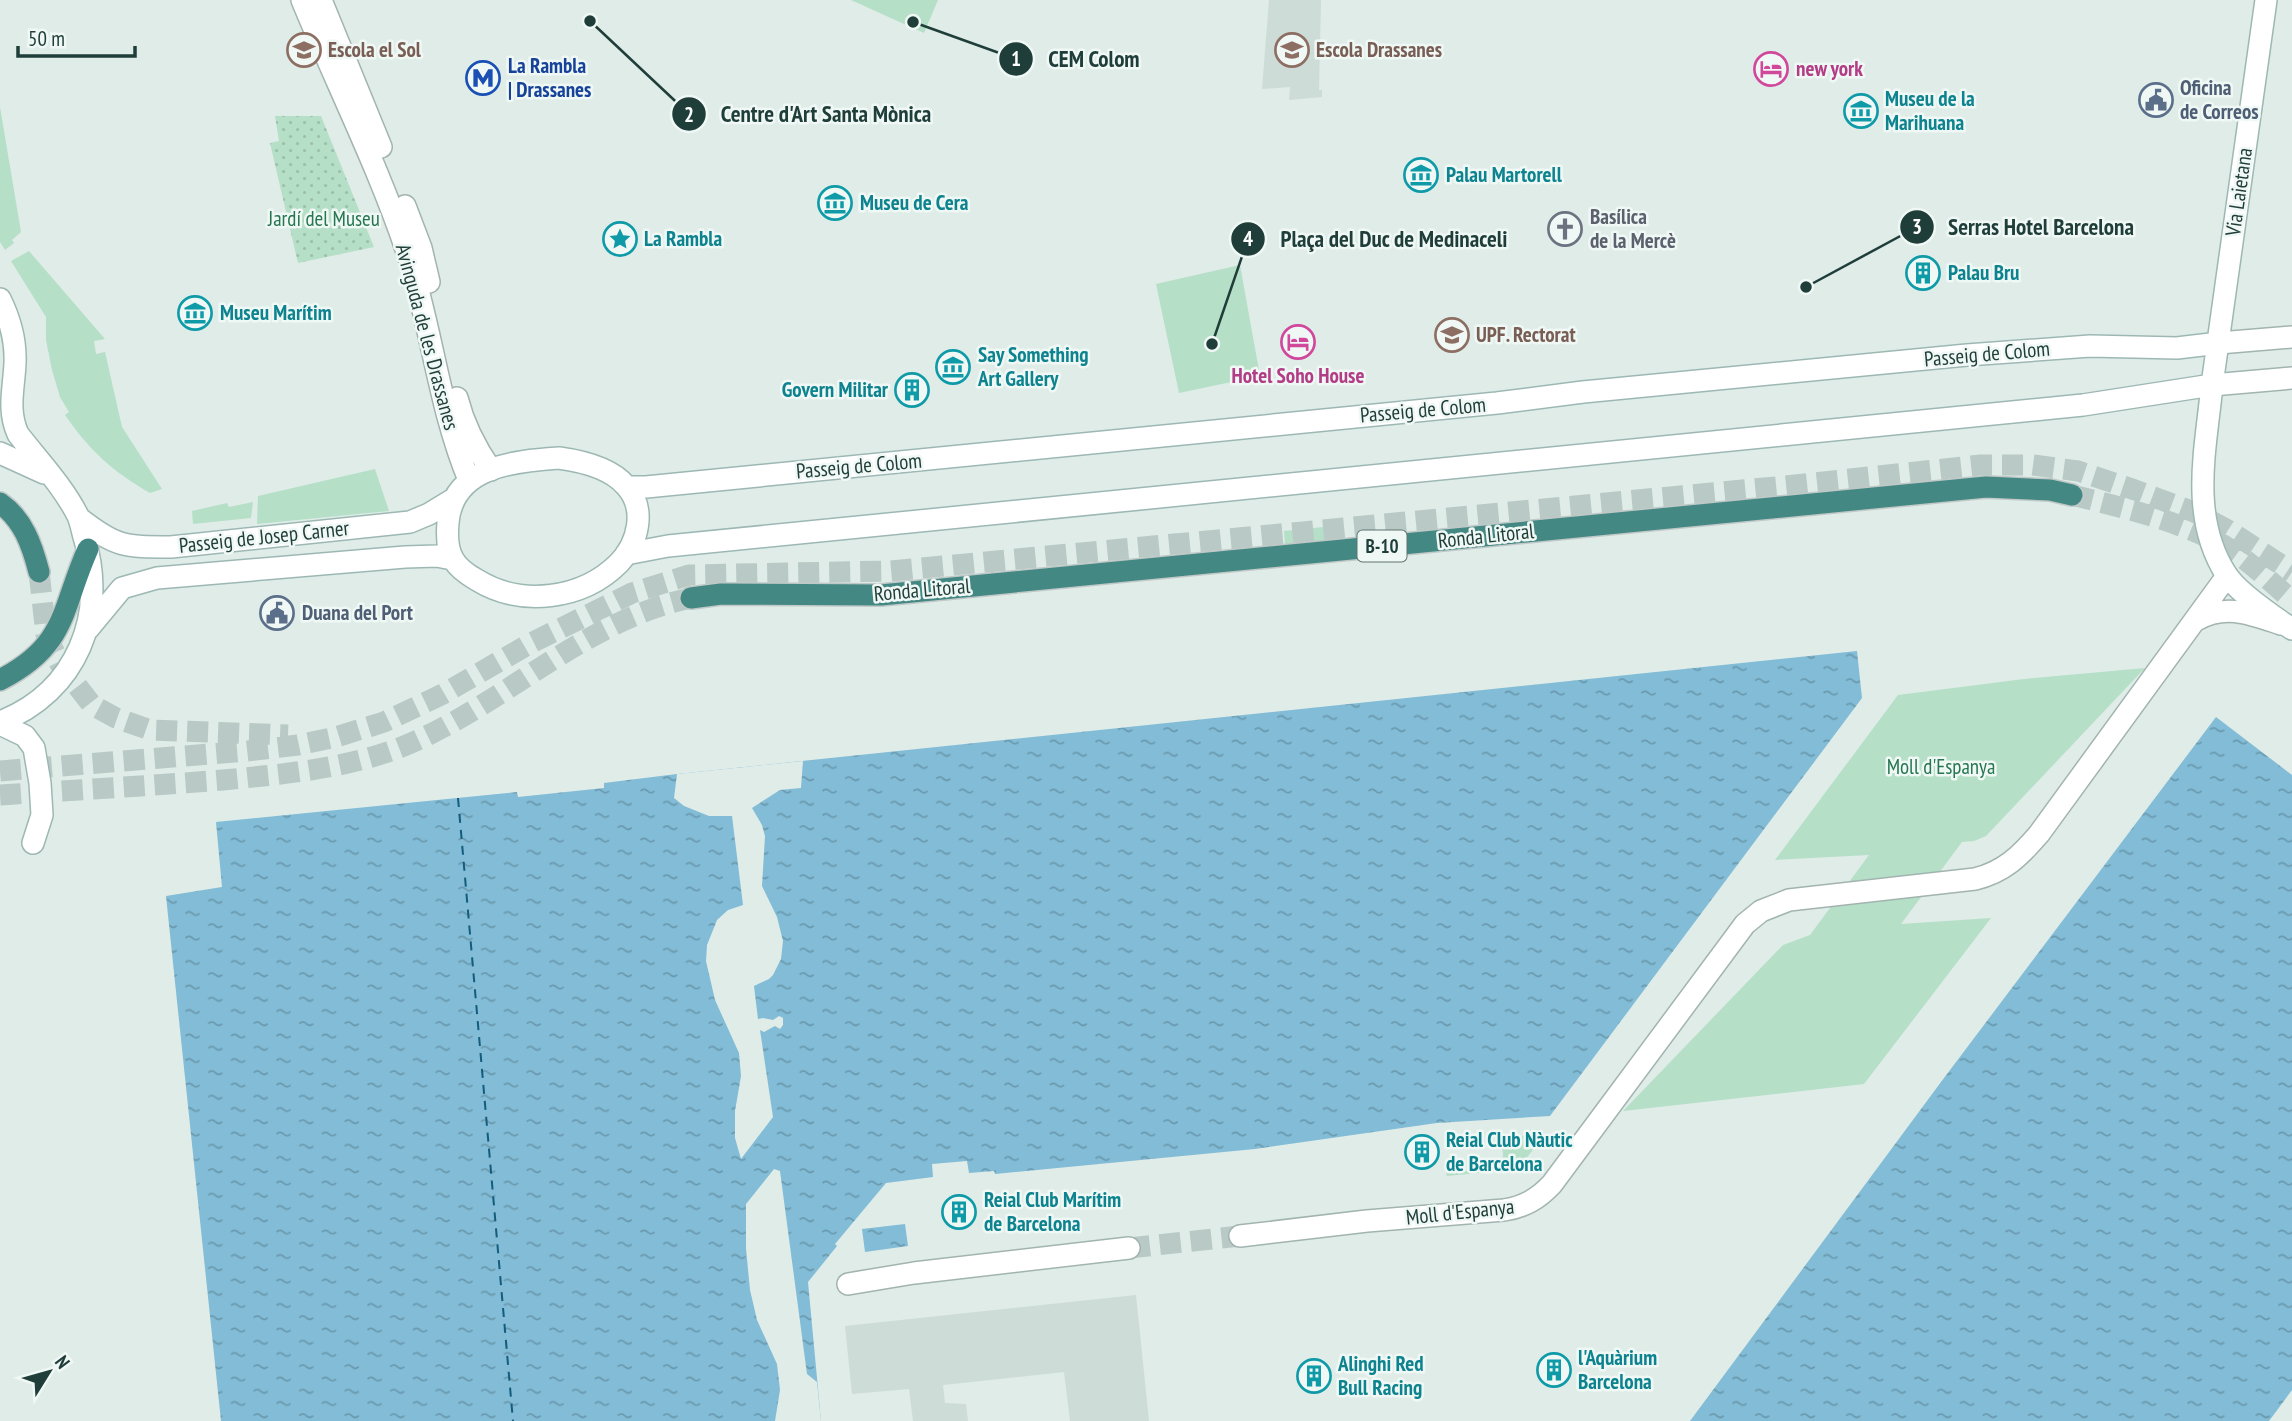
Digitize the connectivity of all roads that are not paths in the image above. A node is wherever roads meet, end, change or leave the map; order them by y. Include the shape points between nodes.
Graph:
1 (302, 0) edge
2 (321, 0) edge
3 (2266, 0) edge
4 (0, 299) edge
5 (2292, 337) edge
6 (2219, 343) junction
7 (2292, 378) edge
8 (2212, 385) junction
9 (0, 453) edge
10 (491, 470) junction
11 (52, 478) junction
12 (469, 480) junction
13 (627, 487) junction
14 (2072, 495) tunnel mouth
15 (452, 500) junction
16 (0, 503) edge
17 (79, 518) junction
18 (88, 549) junction
19 (626, 554) junction
20 (452, 559) junction
21 (39, 572) tunnel mouth
22 (2227, 576) junction
23 (691, 598) tunnel mouth
24 (2196, 620) junction
25 (2289, 627) edge
26 (88, 630) junction
27 (0, 680) edge
28 (0, 723) edge
29 (33, 843) dead end
30 (1240, 1236) tunnel mouth
31 (1129, 1248) tunnel mouth
32 (848, 1284) dead end

1 - 12 main road, Avinguda de les Drassanes via 389,202 417,286 449,422
2 - 10 main road, Avinguda de les Drassanes via 421,248 462,419
3 - 6 main road, Via Laietana
4 - 11 main road via 14,344 10,412 18,433
5 - 6 main road, Passeig de Colom
6 - 8 main road, Via Laietana
6 - 13 main road, Passeig de Colom via 1967,355
7 - 8 main road
8 - 19 main road via 2083,405 668,546
8 - 22 main road, Via Laietana via 2202,497 2215,552
9 - 11 main road
10 - 12 main road
10 - 13 main road via 559,458 591,465
11 - 17 main road
12 - 15 main road
13 - 19 main road via 639,519
14 - 23 highway, Ronda Litoral / B-10 via 1986,487 881,595 721,594
15 - 17 main road, Passeig de Josep Carner via 410,522 171,547 114,542
15 - 20 main road via 447,532
16 - 21 highway via 21,525
17 - 18 main road
18 - 26 main road via 92,569
18 - 27 highway via 58,629 34,658
19 - 20 main road via 587,584 543,596 501,591 469,576
20 - 26 main road, Passeig de Josep Carner via 405,557 157,578 122,588
22 - 24 main road, Moll d'Espanya
22 - 25 main road
24 - 25 main road via 2231,610
24 - 30 main road, Moll d'Espanya via 2039,834 2006,867 1975,879 1789,900 1753,916 1552,1184 1535,1199 1504,1210
26 - 28 main road, Passeig de Josep Carner via 58,683 27,709
28 - 29 main road via 18,731 34,748 42,815
31 - 32 main road

